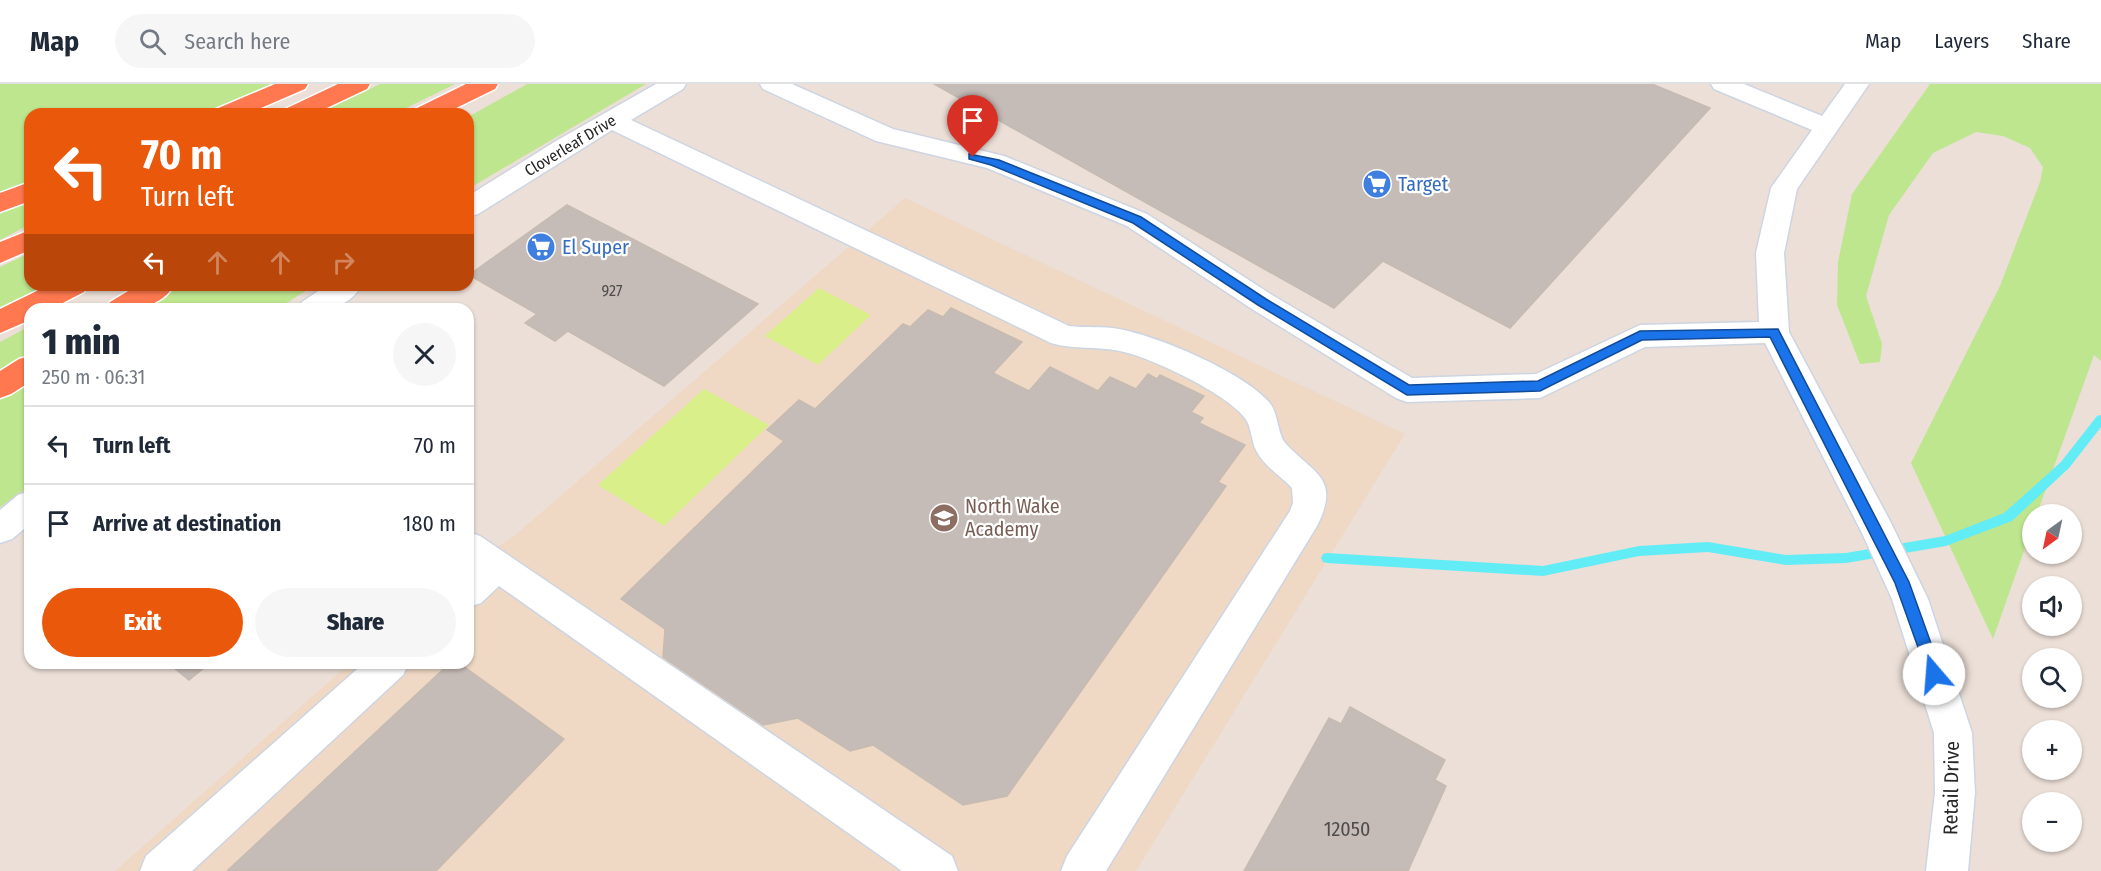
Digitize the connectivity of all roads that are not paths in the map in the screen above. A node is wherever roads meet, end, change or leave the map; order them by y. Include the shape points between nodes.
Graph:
1 (296, 84) edge
2 (358, 84) edge
3 (487, 84) edge
4 (674, 84) edge
5 (772, 84) edge
6 (1723, 84) edge
7 (1857, 84) edge
8 (239, 108) edge
9 (307, 108) edge
10 (437, 108) edge
11 (449, 108) edge
12 (611, 120) junction
13 (1825, 126) junction
14 (24, 193) edge
15 (0, 203) edge
16 (474, 204) edge
17 (24, 242) edge
18 (0, 254) edge
19 (62, 291) edge
20 (149, 291) edge
21 (339, 291) edge
22 (38, 303) edge
23 (130, 303) edge
24 (321, 303) edge
25 (24, 310) edge
26 (0, 322) edge
27 (1774, 332) junction
28 (24, 371) edge
29 (0, 386) edge
30 (24, 510) edge
31 (0, 529) edge
32 (483, 556) edge
33 (474, 578) edge
34 (383, 669) edge
35 (161, 871) edge
36 (937, 871) edge
37 (1082, 871) edge
38 (1947, 871) edge

1 - 8 highway
2 - 9 highway
3 - 10 highway
3 - 11 highway
4 - 12 street, Cloverleaf Drive
5 - 27 street via 885,135 995,162 1137,220 1407,390 1540,386 1640,336
6 - 13 street
7 - 13 street, Retail Drive
12 - 16 street, Cloverleaf Drive
12 - 37 street via 1062,335 1139,344 1227,386 1260,412 1267,444 1309,485 1311,495 1305,516
13 - 27 street, Retail Drive via 1784,188 1770,253
14 - 15 highway
17 - 18 highway
19 - 22 highway
20 - 23 highway
21 - 24 street
25 - 26 highway
27 - 38 street, Retail Drive via 1910,599 1953,734 1954,794
28 - 29 highway
30 - 31 street
32 - 33 street
32 - 36 street
34 - 35 street

